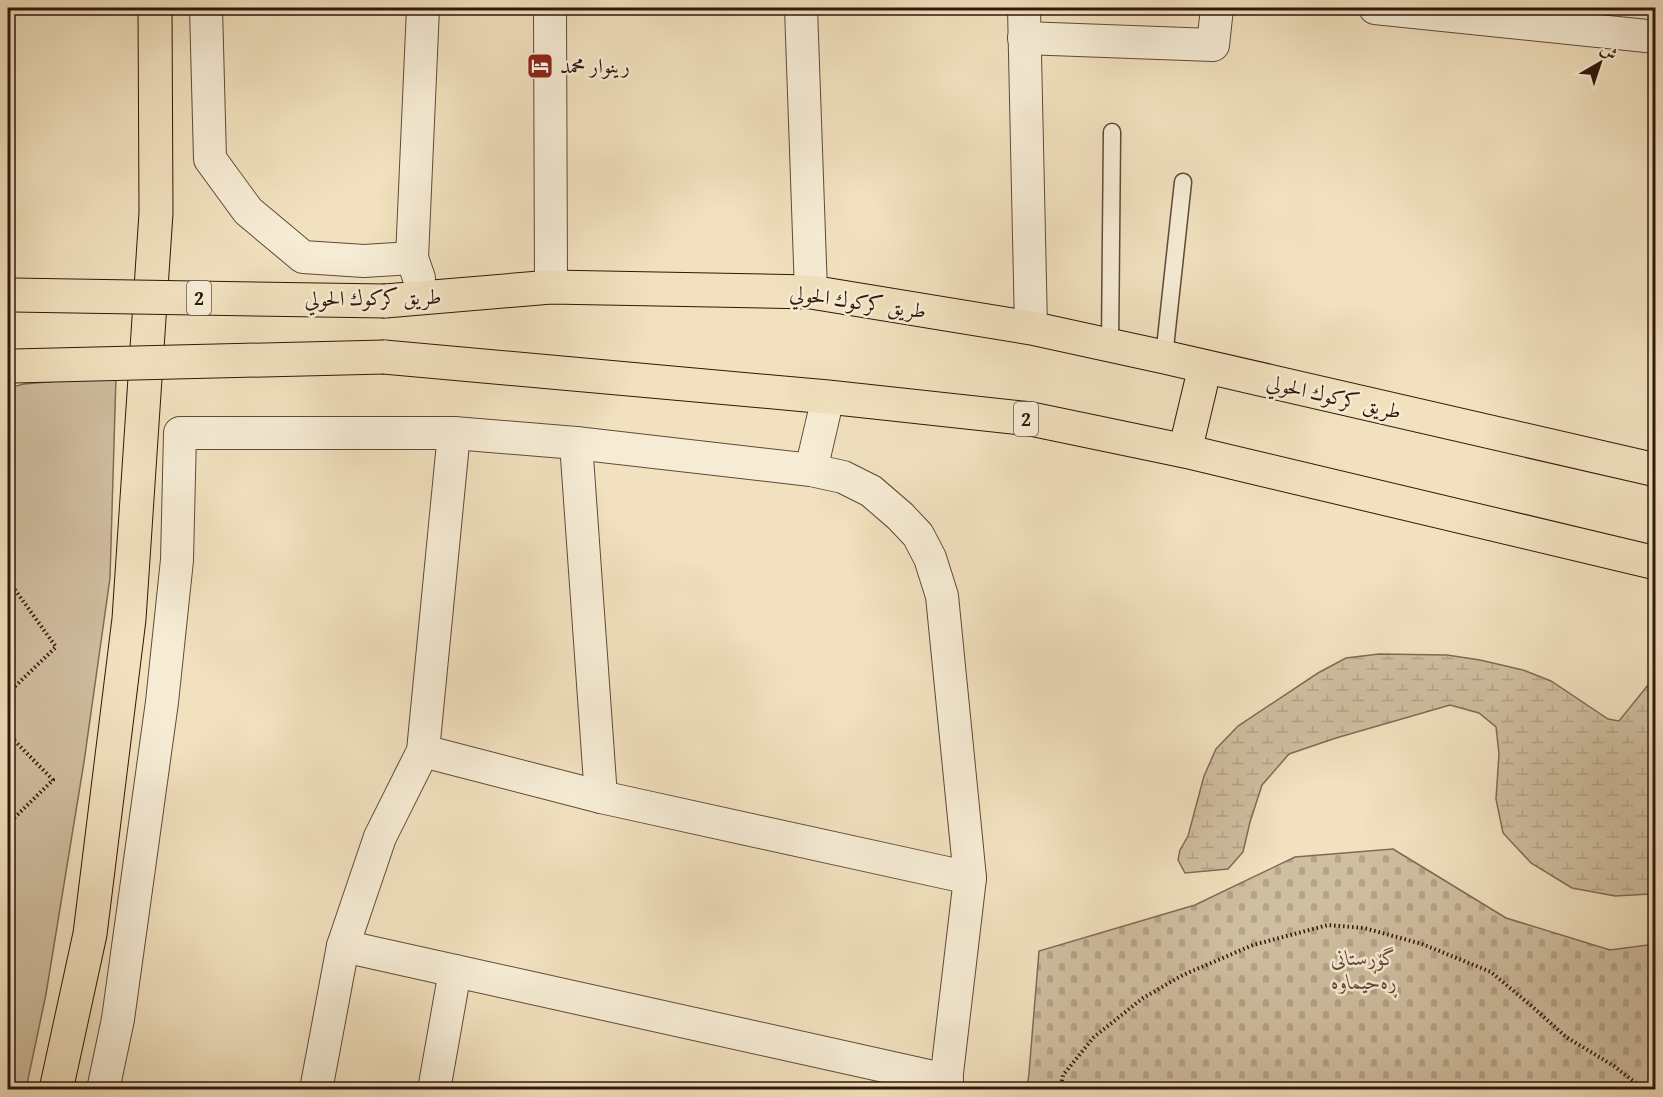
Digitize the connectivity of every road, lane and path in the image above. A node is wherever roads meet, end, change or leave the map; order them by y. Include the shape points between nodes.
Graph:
1 (155, 8) edge
2 (206, 8) edge
3 (423, 8) edge
4 (550, 8) edge
5 (801, 8) edge
6 (1217, 8) edge
7 (1375, 8) edge
8 (1024, 23) edge
9 (1656, 37) edge
10 (1112, 132) dead end
11 (1183, 182) dead end
12 (412, 258) junction
13 (551, 287) junction
14 (811, 292) junction
15 (10, 295) edge
16 (427, 298) junction
17 (1031, 328) junction
18 (1110, 346) junction
19 (1164, 357) junction
20 (11, 366) edge
21 (1204, 367) junction
22 (828, 397) junction
23 (454, 433) junction
24 (576, 443) junction
25 (1185, 451) junction
26 (811, 470) junction
27 (1656, 470) edge
28 (1656, 563) edge
29 (8, 590) edge
30 (8, 684) edge
31 (12, 689) junction
32 (8, 693) edge
33 (8, 734) edge
34 (423, 751) junction
35 (602, 797) junction
36 (8, 824) edge
37 (970, 878) junction
38 (343, 946) junction
39 (455, 971) junction
40 (946, 1085) edge
41 (56, 1089) edge
42 (103, 1089) edge
43 (316, 1089) edge
44 (434, 1089) edge
45 (1060, 1089) edge
46 (1645, 1089) edge

1 - 41 highway via 156,213 129,619 90,934
2 - 12 street via 210,159 248,212 303,257 364,261
3 - 12 street
4 - 13 street
5 - 14 street
6 - 8 street via 1213,45
7 - 9 street
8 - 17 street
10 - 18 lane
11 - 19 lane
12 - 16 street
13 - 14 highway, طريق كركوك الحولي / 2
13 - 16 highway, طريق كركوك الحولي / 2
14 - 17 highway, طريق كركوك الحولي / 2
15 - 16 highway, طريق كركوك الحولي / 2, bridge via 385,301
17 - 18 highway, طريق كركوك الحولي / 2
18 - 19 highway, طريق كركوك الحولي / 2
19 - 21 highway, طريق كركوك الحولي / 2
20 - 22 highway, 2, bridge via 384,357
21 - 25 highway
21 - 27 highway, طريق كركوك الحولي / 2
22 - 25 highway, 2 via 1031,419
22 - 26 street
23 - 24 street
23 - 34 street
23 - 42 street via 180,433 177,560 162,702 118,1019
24 - 26 street
24 - 35 street
25 - 28 highway, 2
26 - 37 street via 843,477 871,491 918,535 930,558 942,596
29 - 31 path via 13,587 56,647
30 - 31 path
31 - 32 path
33 - 36 path via 53,780
34 - 35 street
34 - 38 street via 380,837
35 - 37 street
37 - 40 street
38 - 39 street
38 - 43 street
39 - 40 street
39 - 44 street
45 - 46 path via 1063,1075 1094,1037 1143,998 1183,975 1253,945 1328,925 1364,928 1422,944 1491,972 1566,1037

